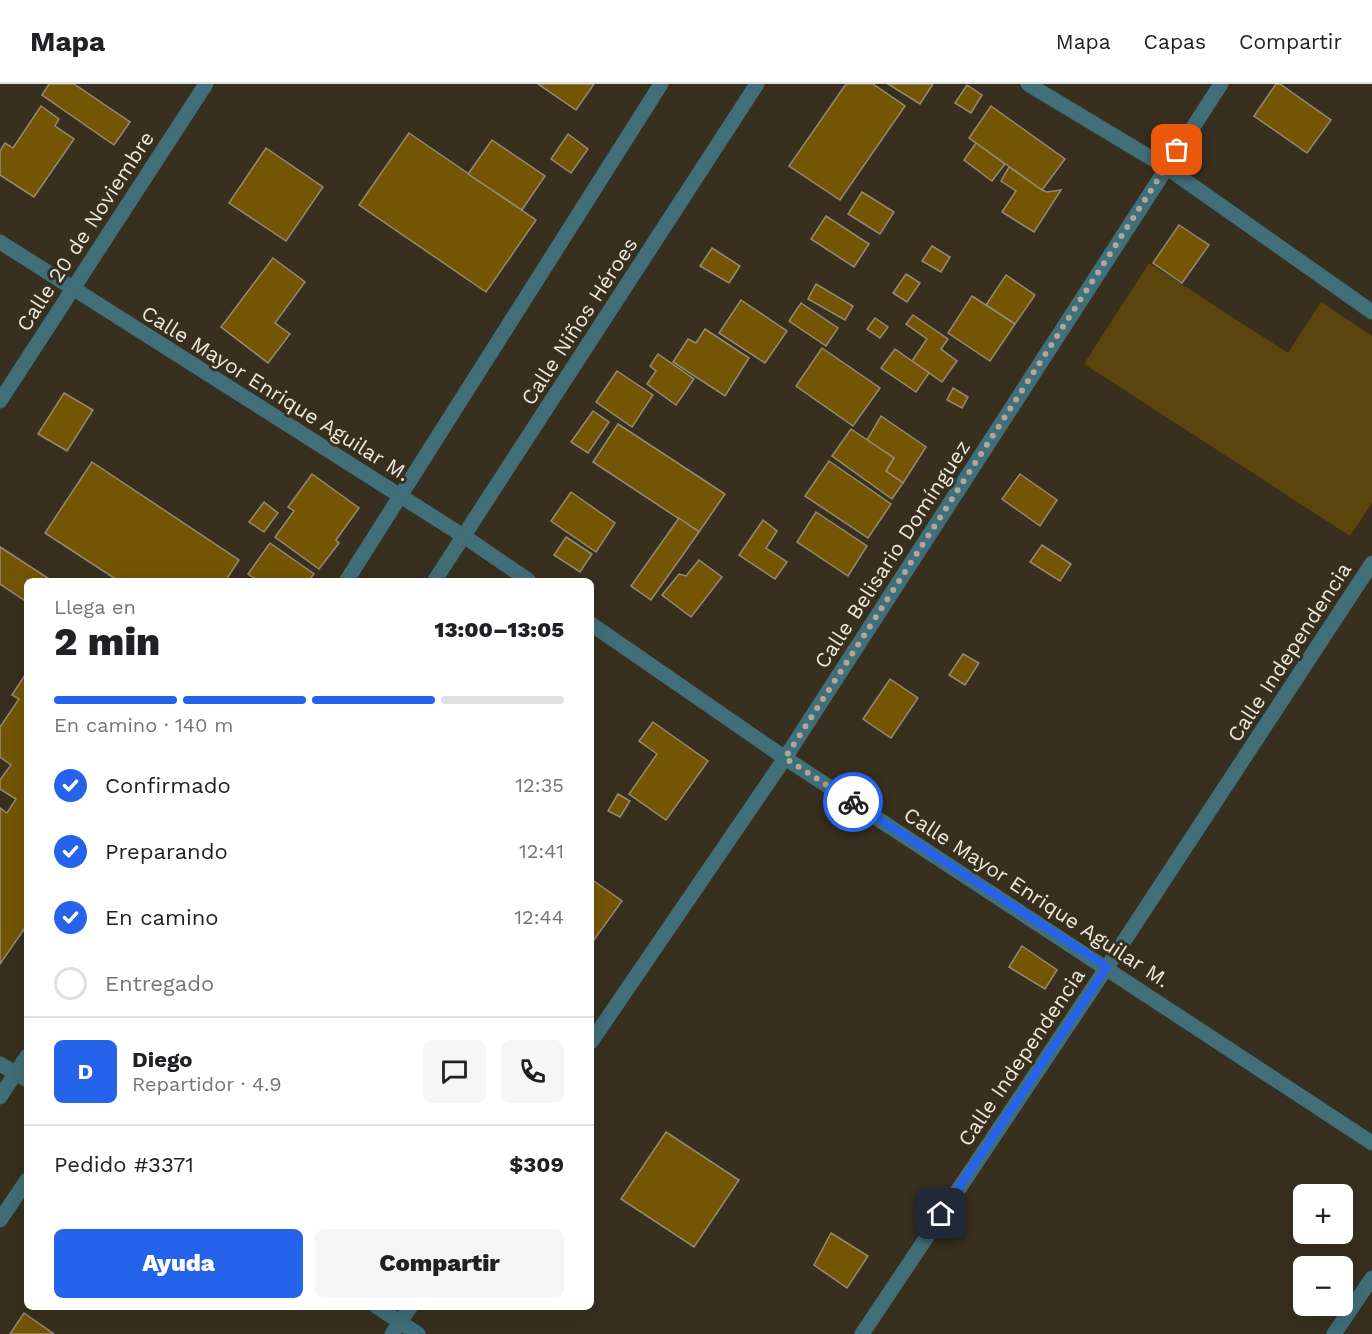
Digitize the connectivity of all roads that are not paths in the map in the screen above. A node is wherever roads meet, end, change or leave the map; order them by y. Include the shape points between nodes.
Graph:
1 (206, 84) edge
2 (661, 84) edge
3 (757, 84) edge
4 (1028, 84) edge
5 (1221, 84) edge
6 (1166, 167) junction
7 (0, 242) edge
8 (73, 289) junction
9 (1372, 312) edge
10 (0, 401) edge
11 (402, 497) junction
12 (465, 537) junction
13 (1372, 562) edge
14 (349, 578) edge
15 (436, 578) edge
16 (525, 578) edge
17 (594, 626) edge
18 (785, 758) junction
19 (1107, 967) junction
20 (594, 1038) edge
21 (0, 1064) edge
22 (21, 1077) edge
23 (0, 1097) edge
24 (1372, 1143) edge
25 (24, 1184) edge
26 (0, 1220) edge
27 (1372, 1278) edge
28 (380, 1310) edge
29 (408, 1310) edge
30 (396, 1328) edge
31 (418, 1334) edge
32 (862, 1334) edge
33 (1334, 1334) edge

1 - 8 street, Calle 20 de Noviembre
2 - 11 street
3 - 12 street, Calle Niños Héroes
4 - 6 street
5 - 6 street, Calle Belisario Domínguez
6 - 9 street
6 - 18 street, Calle Belisario Domínguez
7 - 8 street, Calle Mayor Enrique Aguilar M.
8 - 10 street, Calle 20 de Noviembre
8 - 11 street, Calle Mayor Enrique Aguilar M.
11 - 12 street, Calle Mayor Enrique Aguilar M.
11 - 14 street
12 - 15 street, Calle Niños Héroes
12 - 16 street, Calle Mayor Enrique Aguilar M.
13 - 19 street, Calle Independencia
17 - 18 street, Calle Mayor Enrique Aguilar M.
18 - 19 street, Calle Mayor Enrique Aguilar M.
18 - 20 street, Calle Belisario Domínguez
19 - 24 street, Calle Mayor Enrique Aguilar M.
19 - 32 street, Calle Independencia
21 - 22 street
22 - 23 street
25 - 26 street
27 - 33 street
28 - 30 street
29 - 30 street
30 - 31 street

